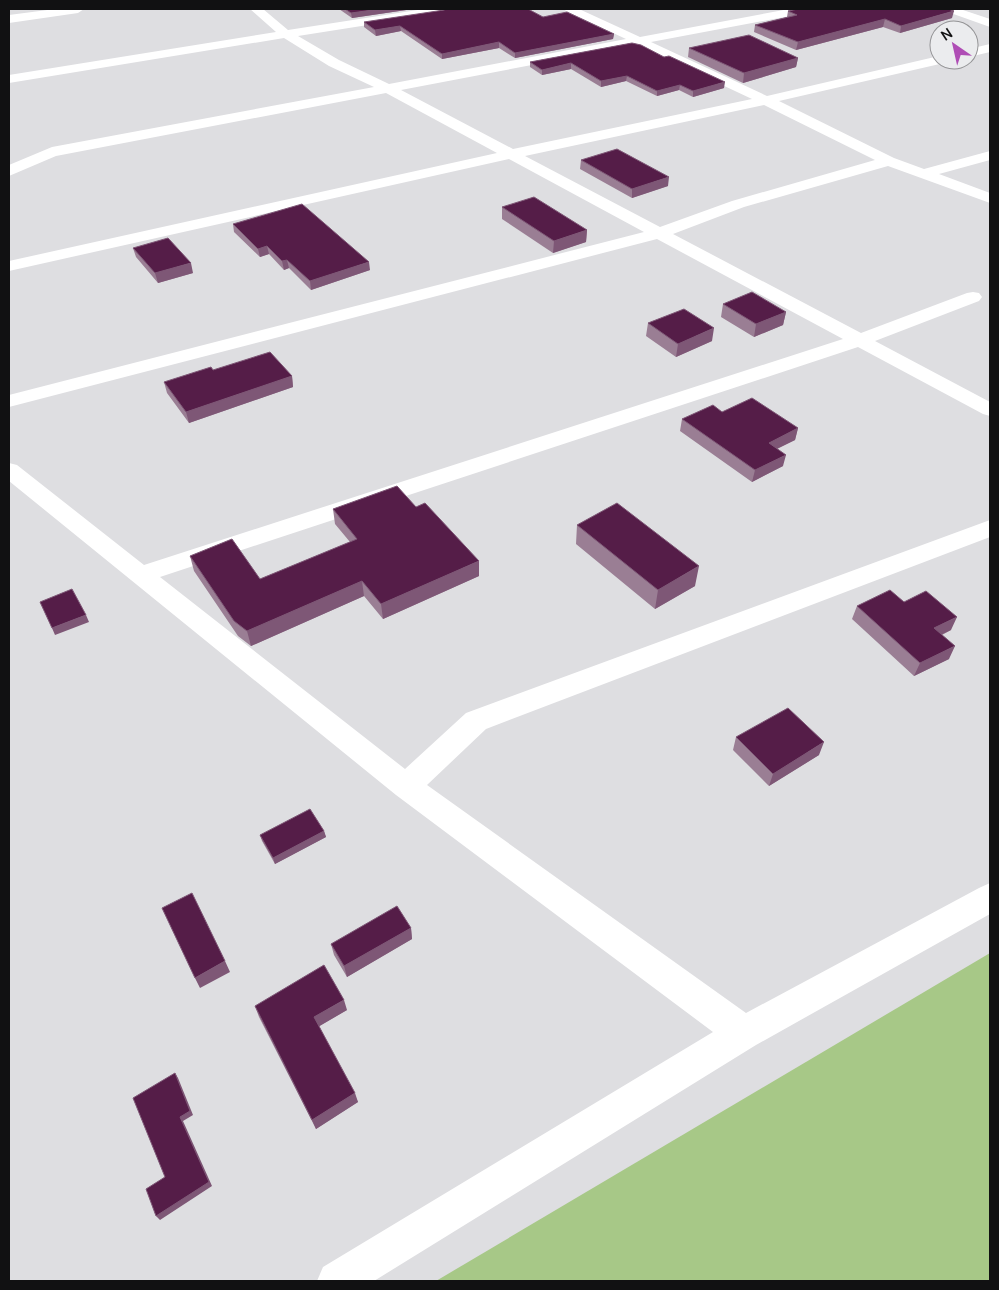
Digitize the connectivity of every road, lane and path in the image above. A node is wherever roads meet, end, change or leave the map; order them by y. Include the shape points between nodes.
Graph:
1 (78, 9) edge
2 (256, 9) edge
3 (444, 9) edge
4 (570, 9) edge
5 (806, 9) edge
6 (949, 9) edge
7 (9, 19) edge
8 (990, 23) edge
9 (285, 34) junction
10 (639, 42) junction
11 (929, 62) edge
12 (9, 79) edge
13 (389, 89) junction
14 (766, 100) junction
15 (512, 154) junction
16 (990, 155) edge
17 (888, 161) junction
18 (9, 171) edge
19 (926, 173) junction
20 (990, 198) edge
21 (659, 232) junction
22 (9, 266) edge
23 (973, 297) dead end
24 (860, 340) junction
25 (9, 400) edge
26 (990, 410) edge
27 (9, 470) edge
28 (990, 528) edge
29 (140, 575) junction
30 (406, 786) junction
31 (990, 898) edge
32 (744, 1033) junction
33 (349, 1278) edge

1 - 7 street
2 - 9 street
3 - 9 street
4 - 10 street
5 - 10 street
6 - 8 street
9 - 12 street
9 - 13 street via 334,64
10 - 13 street
10 - 14 street
11 - 14 street
13 - 15 street
13 - 18 street via 52,152
14 - 15 street
14 - 17 street
15 - 21 street
15 - 22 street
16 - 19 street
17 - 19 street
17 - 21 street via 738,204
19 - 20 street
21 - 24 street
21 - 25 street
23 - 24 street
24 - 26 street
24 - 29 street
27 - 29 street
28 - 30 street via 476,721
29 - 30 street
30 - 32 street
31 - 32 street
32 - 33 street

